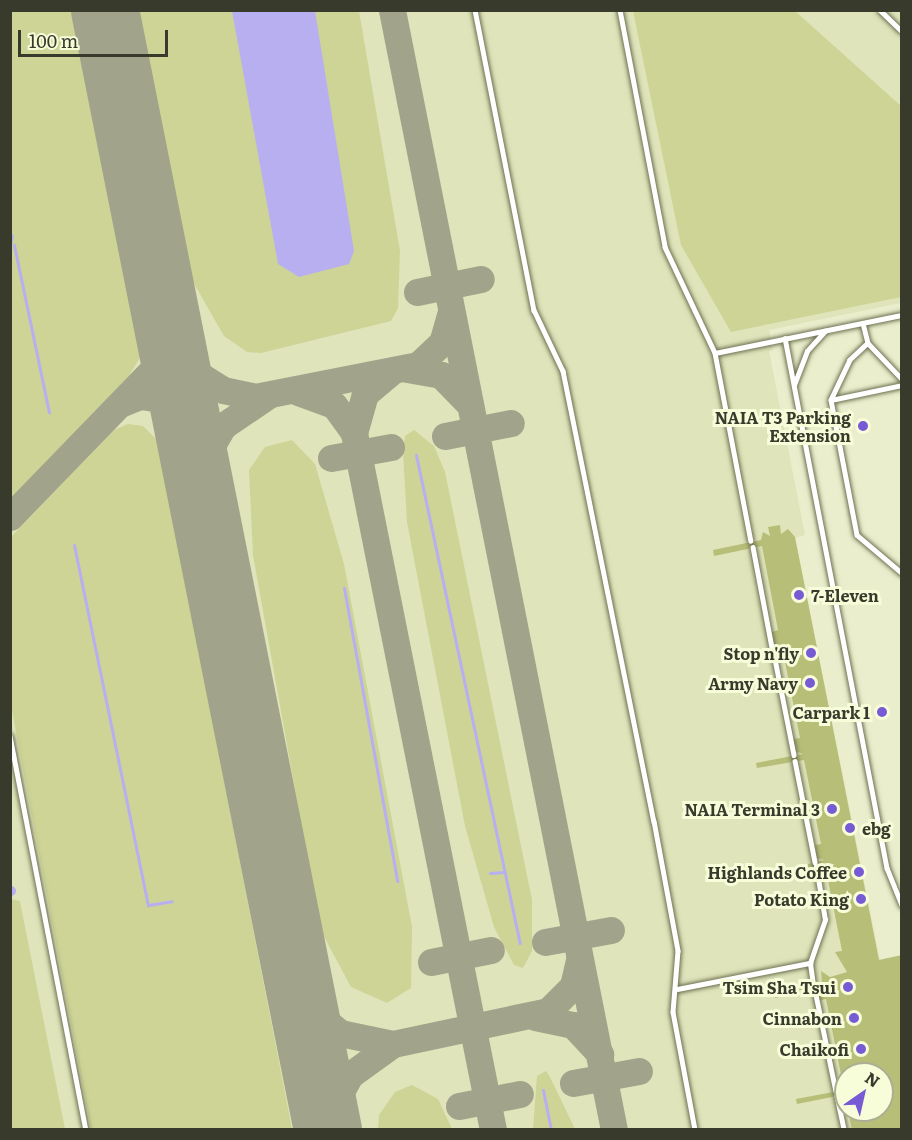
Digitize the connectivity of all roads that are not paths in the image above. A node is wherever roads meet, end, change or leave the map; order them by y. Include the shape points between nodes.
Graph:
1 (475, 10) edge
2 (620, 10) edge
3 (880, 10) edge
4 (902, 31) edge
5 (902, 315) edge
6 (864, 323) junction
7 (828, 330) junction
8 (785, 338) junction
9 (868, 344) junction
10 (715, 353) junction
11 (902, 379) edge
12 (902, 385) edge
13 (793, 388) junction
14 (831, 400) junction
15 (902, 573) edge
16 (10, 736) edge
17 (902, 904) edge
18 (810, 963) junction
19 (677, 989) junction
20 (86, 1130) edge
21 (695, 1130) edge
22 (844, 1130) edge

1 - 19 lane via 534,310 563,371 678,951
2 - 10 lane via 665,248
3 - 4 lane
5 - 6 lane
6 - 7 lane
6 - 9 lane
7 - 8 lane
7 - 13 lane via 807,351
8 - 10 lane
8 - 13 lane
9 - 11 lane
9 - 14 lane via 850,360
10 - 18 lane via 825,920
12 - 14 lane
13 - 17 lane via 887,868
14 - 15 lane via 859,539
16 - 20 lane
18 - 19 lane
18 - 22 lane
19 - 21 lane via 673,1012

